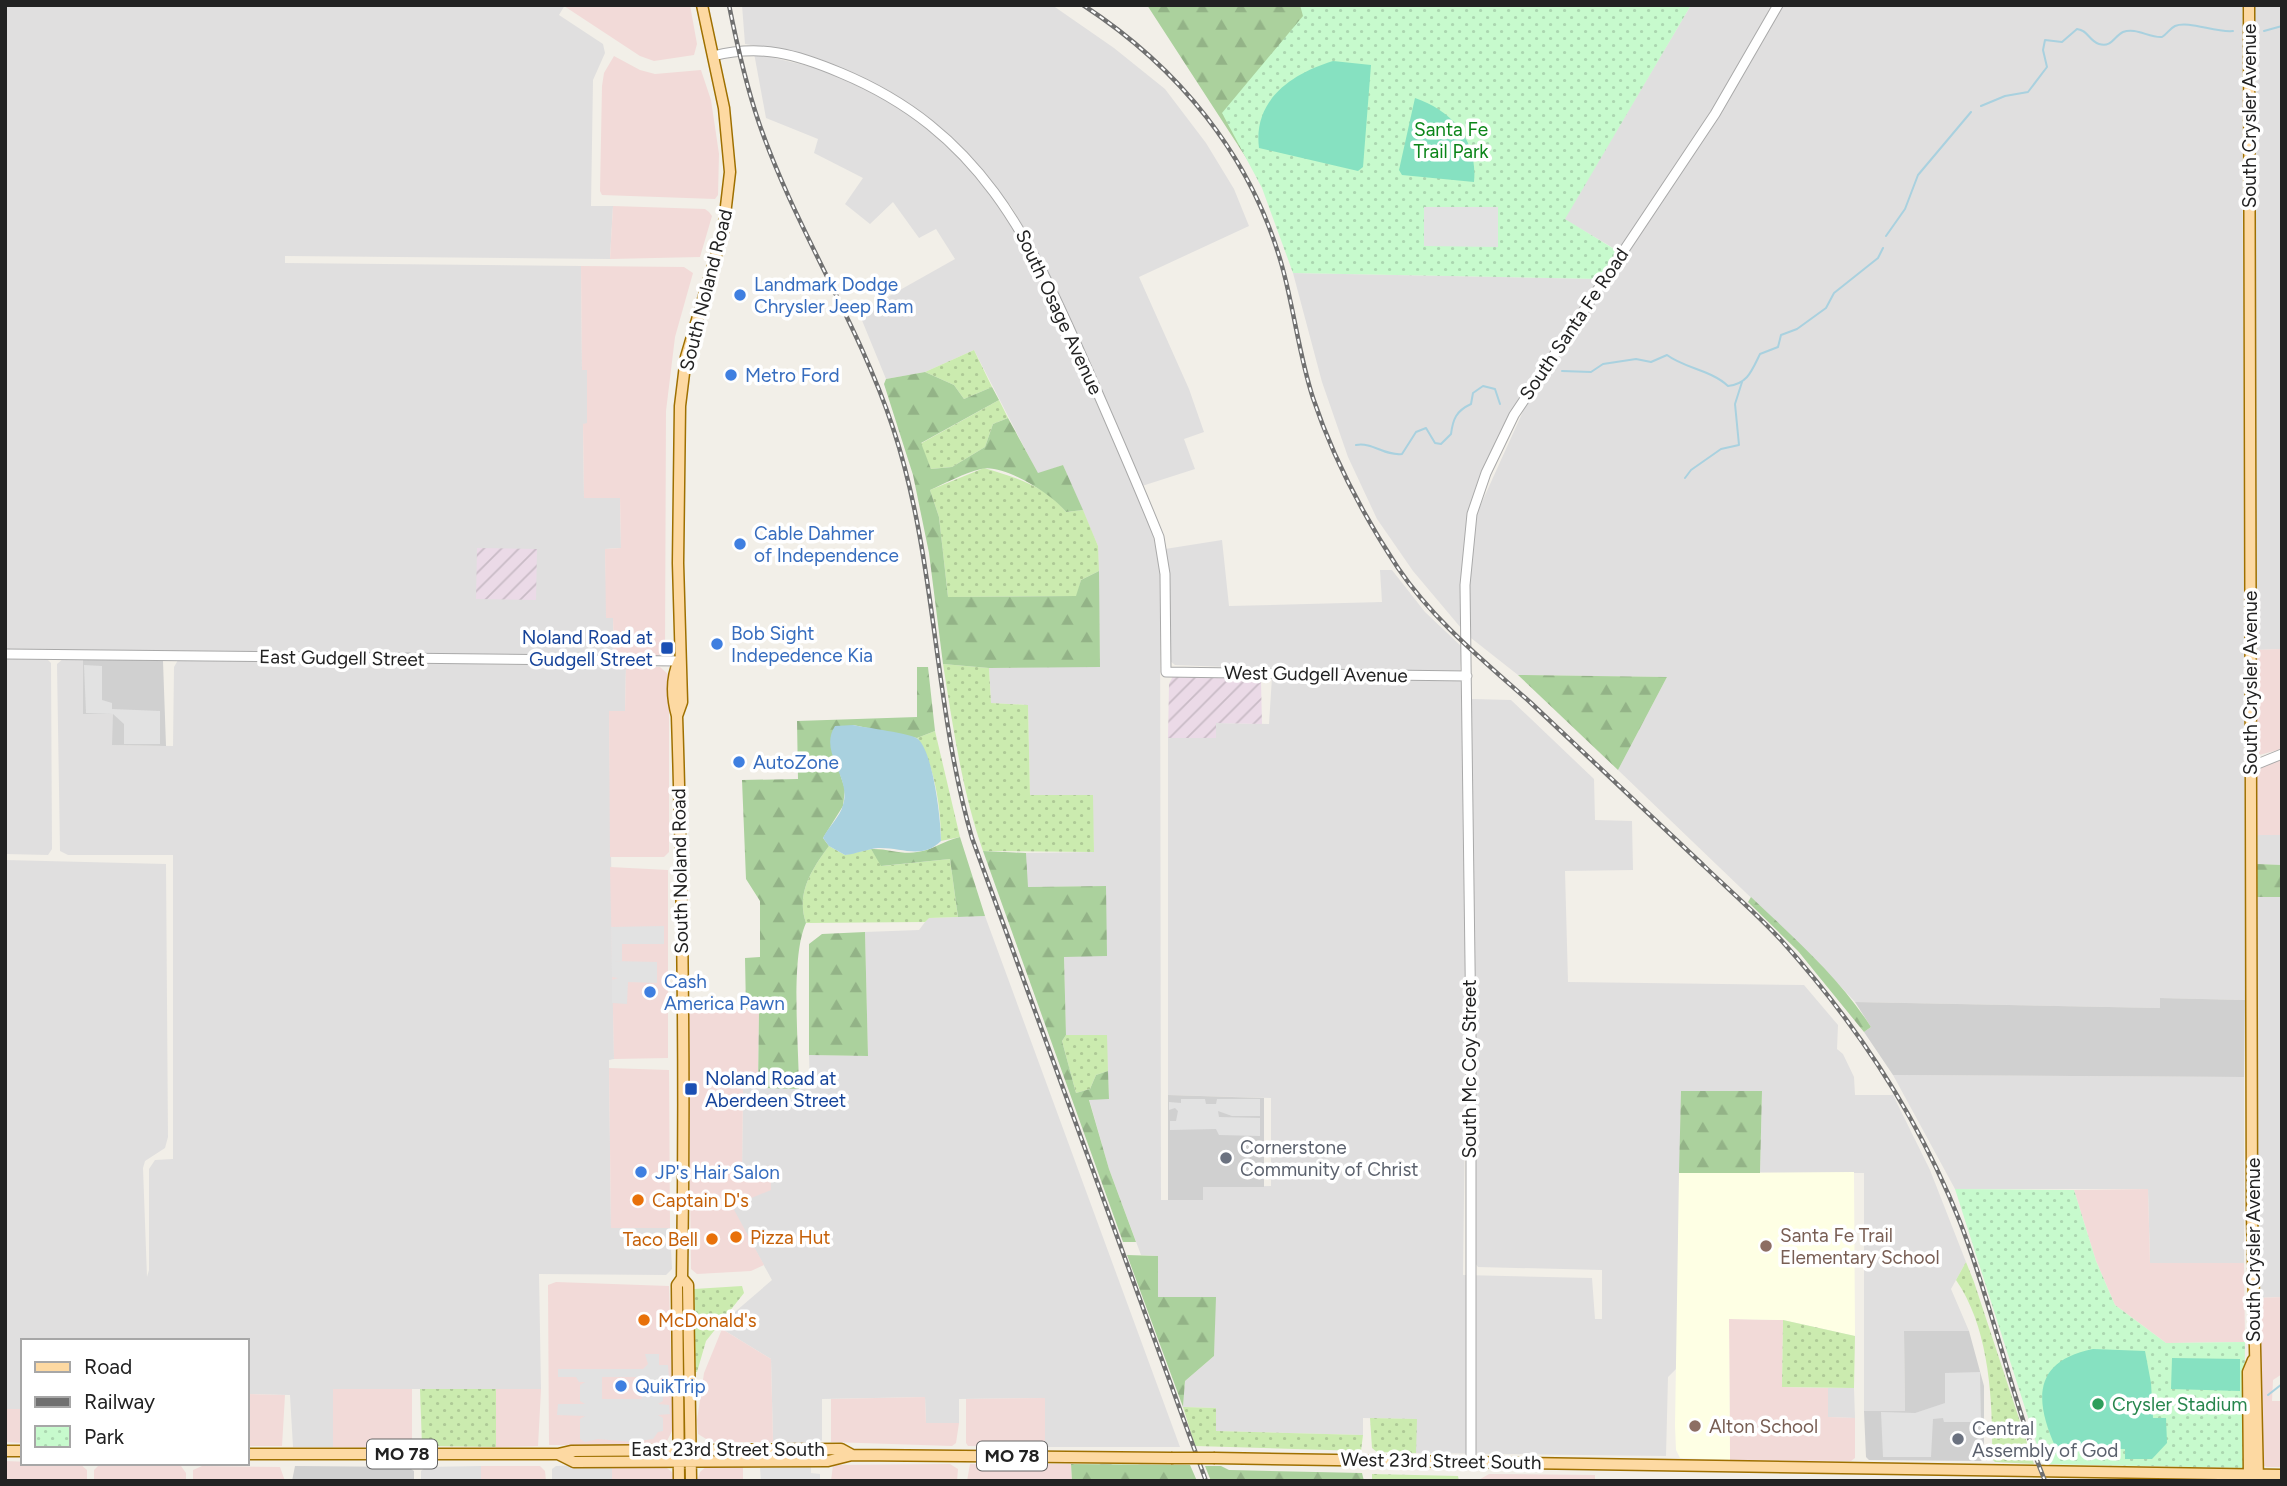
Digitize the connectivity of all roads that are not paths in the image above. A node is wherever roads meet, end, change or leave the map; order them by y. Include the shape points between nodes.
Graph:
1 (702, 5) edge
2 (1778, 5) edge
3 (2249, 5) edge
4 (713, 55) junction
5 (5, 654) edge
6 (679, 661) junction
7 (1166, 672) joint
8 (1467, 676) junction
9 (2282, 754) edge
10 (2250, 766) junction
11 (682, 1278) junction
12 (248, 1454) edge
13 (679, 1455) junction
14 (692, 1455) junction
15 (852, 1455) joint
16 (1471, 1462) junction
17 (2282, 1475) edge
18 (2253, 1478) edge
19 (679, 1481) edge
20 (691, 1481) edge

1 - 4 main road, South Noland Road
2 - 8 street, South Santa Fe Road via 1715,114 1514,415 1486,472 1472,514 1466,571
3 - 10 main road, South Crysler Avenue
4 - 6 main road, South Noland Road via 729,137 730,172 723,232 686,357 680,406
4 - 7 street, South Osage Avenue via 762,50 822,65 864,83 918,114 945,136 1006,206 1063,313 1159,537 1165,573
5 - 6 street, East Gudgell Street
6 - 11 main road, South Noland Road via 674,699
7 - 8 street, West Gudgell Avenue
8 - 16 street, South Mc Coy Street
9 - 10 street
10 - 18 main road, South Crysler Avenue via 2253,1360 2248,1372
11 - 13 main road, South Noland Road via 677,1285
11 - 14 main road, South Noland Road via 688,1285
12 - 13 main road, East 23rd Street South / MO 78 via 558,1454 574,1462
13 - 14 main road, East 23rd Street South / MO 78
13 - 19 main road, South Noland Road
14 - 15 main road, East 23rd Street South / MO 78 via 841,1449
14 - 20 main road, South Noland Road
15 - 16 main road, West 23rd Street South / MO 78, bridge
16 - 18 main road, West 23rd Street South / MO 78
17 - 18 main road, West 23rd Street South / MO 78

